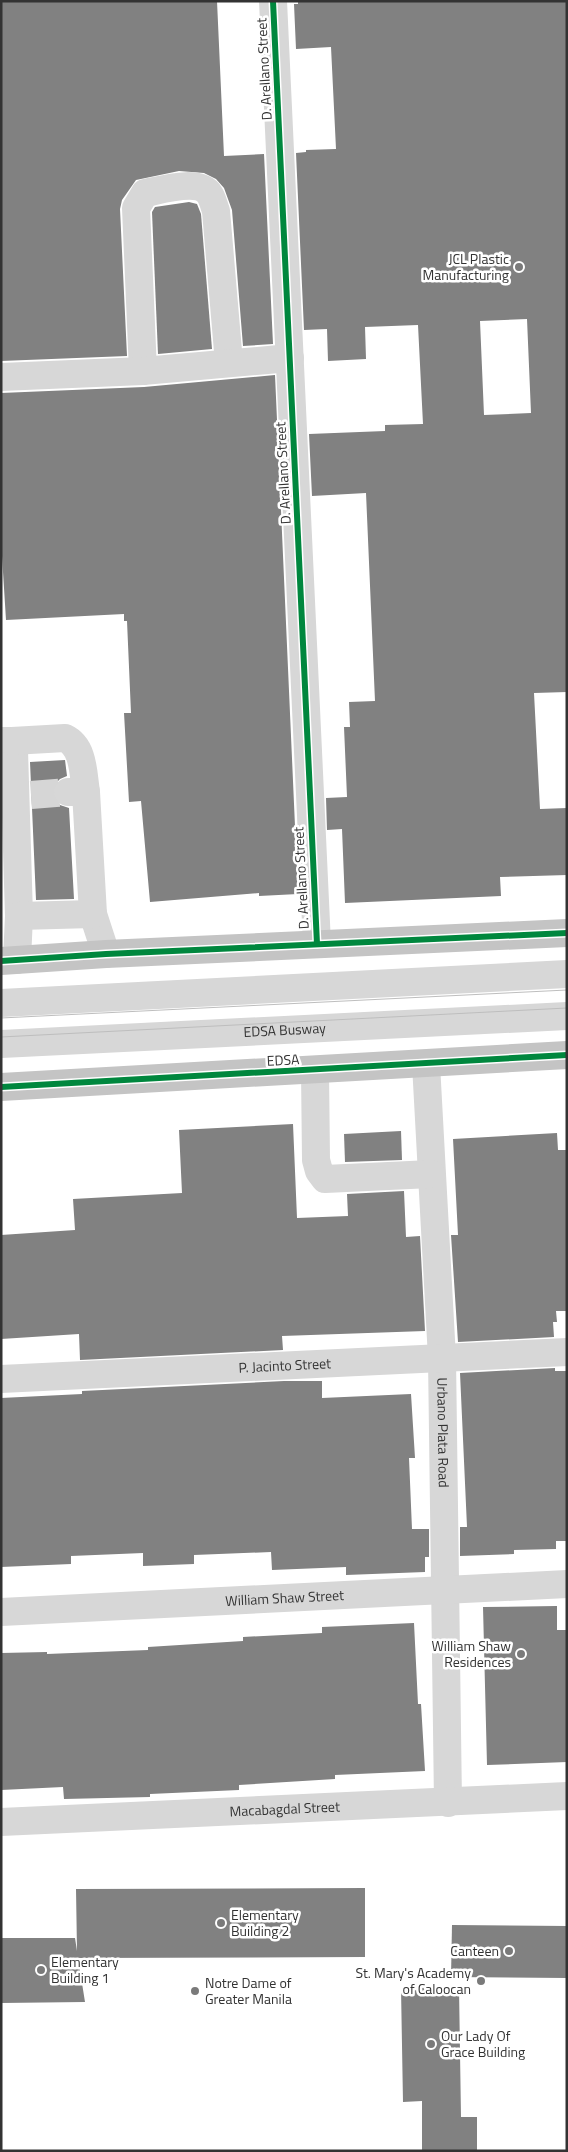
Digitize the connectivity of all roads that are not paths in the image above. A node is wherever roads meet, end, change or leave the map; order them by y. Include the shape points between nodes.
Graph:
1 (273, 1) edge
2 (290, 358) junction
3 (229, 363) junction
4 (143, 371) junction
5 (1, 377) edge
6 (7, 741) edge
7 (9, 874) edge
8 (93, 914) junction
9 (19, 916) junction
10 (567, 933) edge
11 (317, 944) junction
12 (106, 954) junction
13 (7, 967) edge
14 (567, 974) edge
15 (1, 1003) edge
16 (567, 1016) edge
17 (1, 1044) edge
18 (567, 1055) edge
19 (426, 1064) junction
20 (315, 1071) junction
21 (1, 1087) edge
22 (431, 1174) junction
23 (567, 1352) edge
24 (442, 1358) junction
25 (1, 1378) edge
26 (567, 1584) edge
27 (445, 1589) junction
28 (1, 1612) edge
29 (567, 1796) edge
30 (448, 1803) junction
31 (1, 1822) edge

1 - 2 street, D. Arellano Street
2 - 3 street
2 - 11 street, D. Arellano Street
3 - 4 street
3 - 4 street via 216,211 210,194 199,186 186,186 145,193 136,208
4 - 5 street
6 - 7 street via 23,796
6 - 8 street via 65,738 80,754 77,792
7 - 9 street
8 - 9 street
8 - 12 street
9 - 13 street
10 - 11 highway
11 - 12 highway
12 - 13 highway
14 - 15 street
16 - 17 street, EDSA Busway
18 - 19 highway, EDSA
19 - 20 highway, EDSA
19 - 22 street, Urbano Plata Road
20 - 21 highway, EDSA
20 - 22 street via 316,1160 319,1171 326,1178
22 - 24 street, Urbano Plata Road
23 - 24 street, P. Jacinto Street
24 - 25 street, P. Jacinto Street
24 - 27 street, Urbano Plata Road
26 - 27 street, William Shaw Street
27 - 28 street, William Shaw Street
27 - 30 street, Urbano Plata Road
29 - 30 street, Macabagdal Street
30 - 31 street, Macabagdal Street

